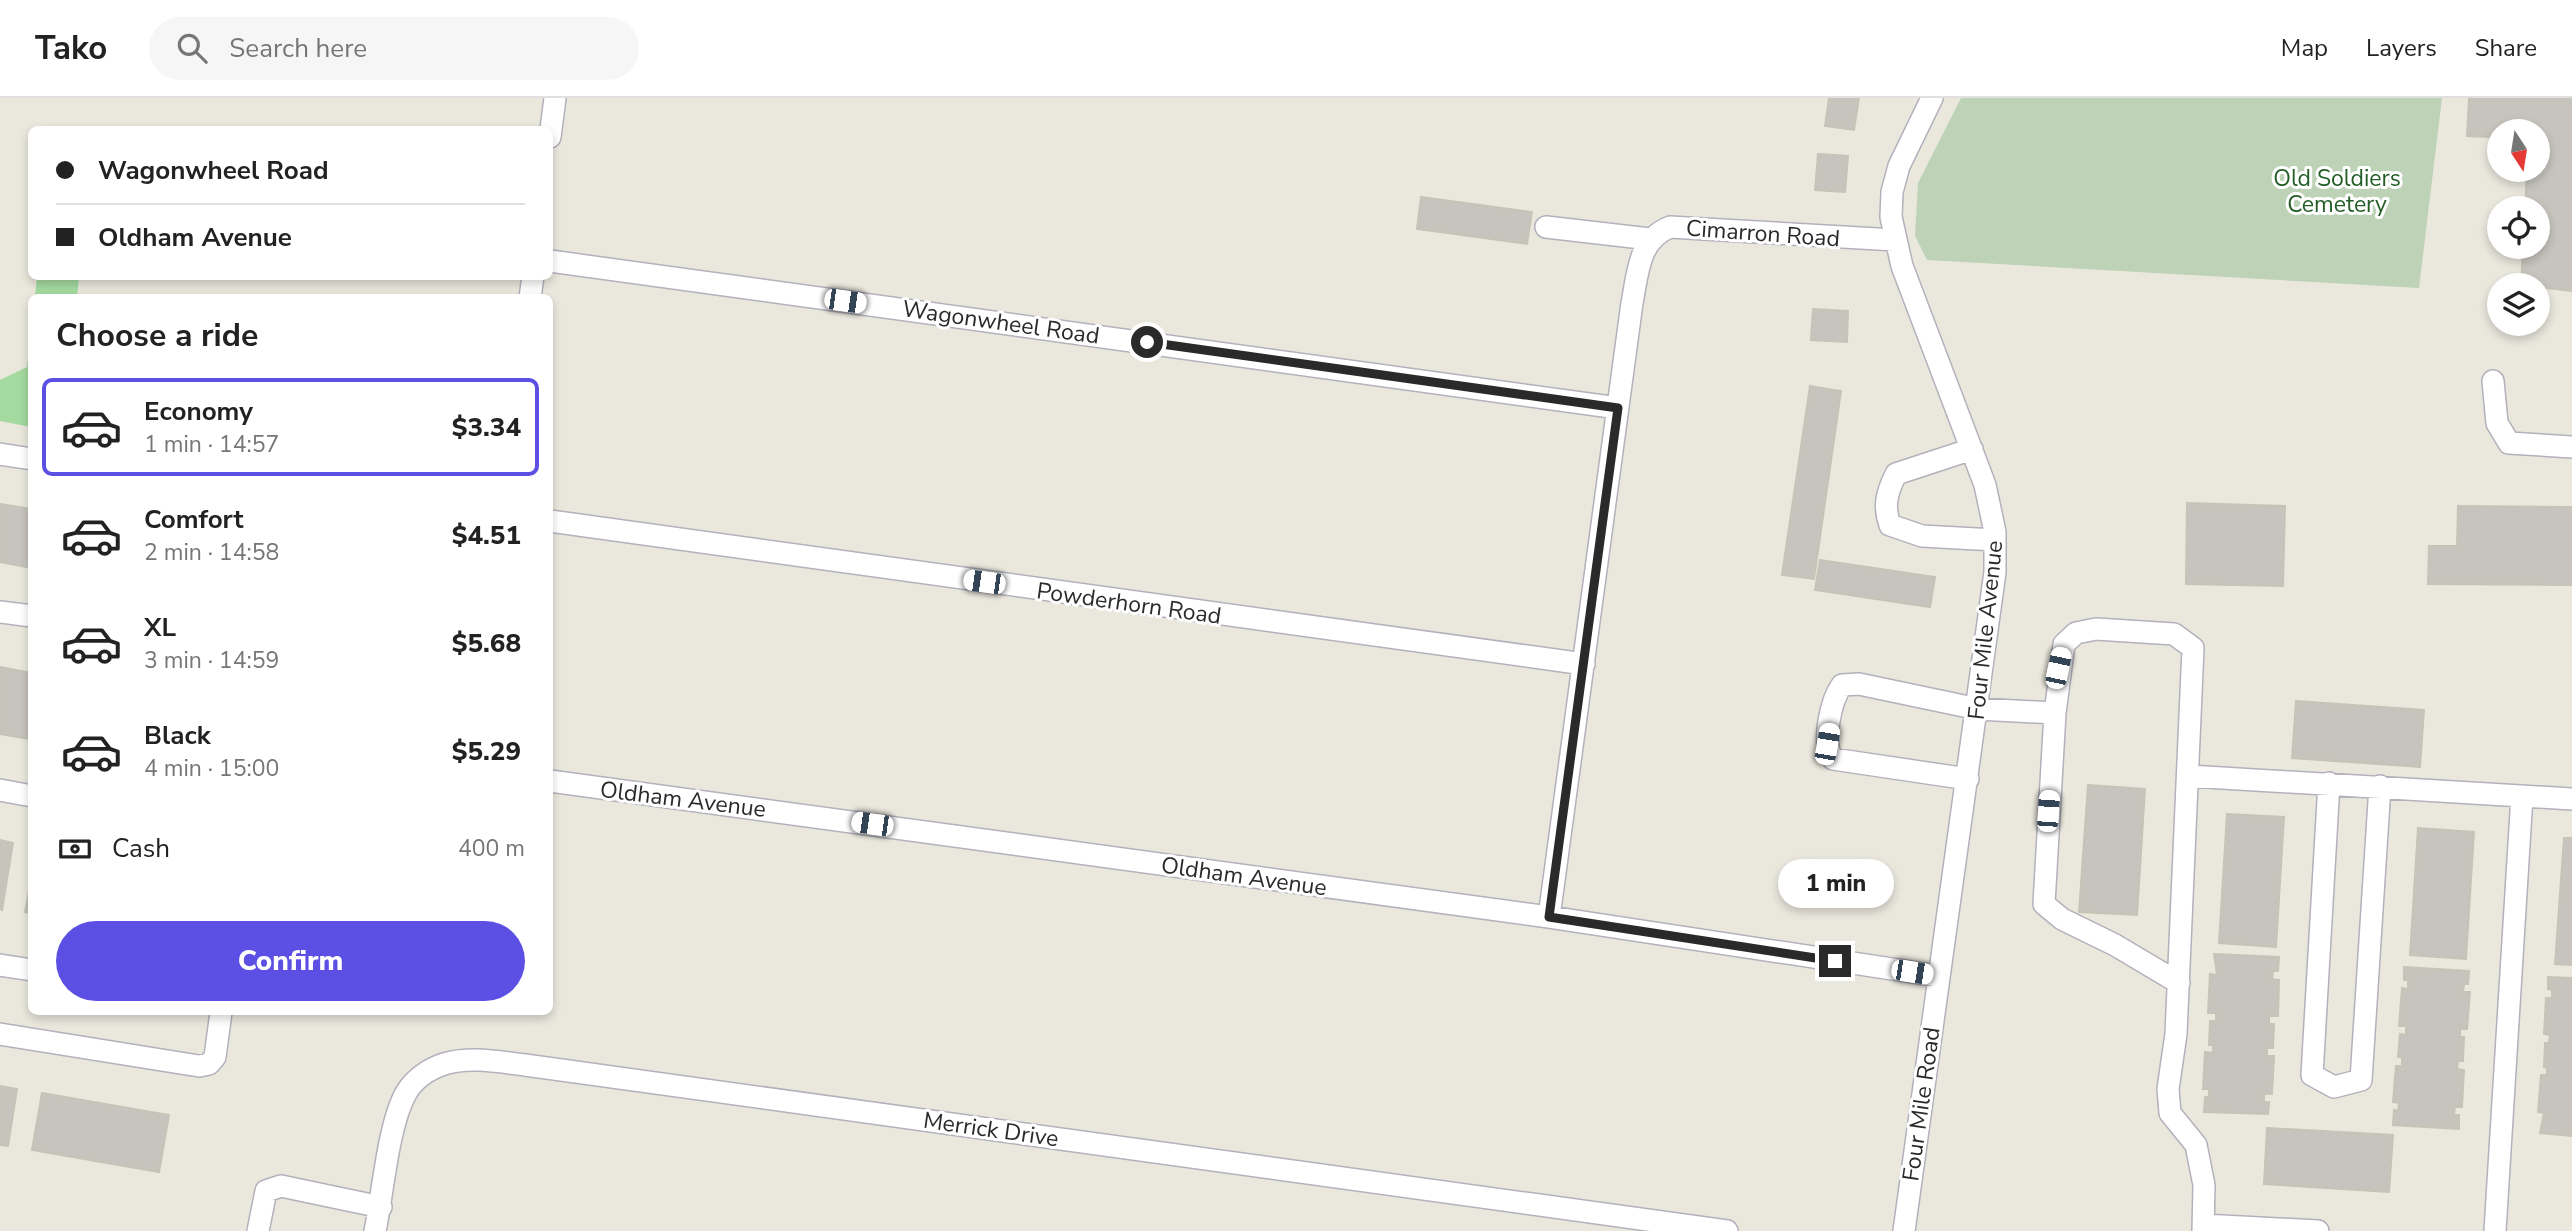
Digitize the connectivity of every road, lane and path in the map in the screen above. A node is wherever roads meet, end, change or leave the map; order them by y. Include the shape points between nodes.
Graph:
1 (555, 98) edge
2 (1932, 98) edge
3 (552, 126) edge
4 (1546, 227) dead end
5 (1650, 239) junction
6 (1895, 240) junction
7 (553, 261) edge
8 (2493, 382) dead end
9 (1618, 408) junction
10 (2572, 447) edge
11 (1972, 449) junction
12 (0, 454) edge
13 (28, 458) edge
14 (553, 521) edge
15 (1995, 540) junction
16 (0, 612) edge
17 (28, 616) edge
18 (1584, 664) junction
19 (1978, 709) junction
20 (2055, 713) junction
21 (2189, 776) junction
22 (1968, 779) junction
23 (553, 781) edge
24 (2329, 783) junction
25 (2380, 786) junction
26 (0, 790) edge
27 (28, 795) edge
28 (2522, 796) junction
29 (2572, 800) edge
30 (1549, 917) junction
31 (0, 965) edge
32 (28, 969) edge
33 (1938, 976) junction
34 (2179, 983) junction
35 (221, 1015) edge
36 (0, 1034) edge
37 (381, 1207) junction
38 (2203, 1228) edge
39 (258, 1231) edge
40 (375, 1231) edge
41 (1727, 1231) edge
42 (1904, 1231) edge
43 (2318, 1231) edge
44 (2495, 1231) edge

1 - 3 street
2 - 6 street, Four Mile Avenue via 1909,140 1896,179 1891,217
4 - 5 street
5 - 6 street, Cimarron Road via 1670,227 1685,226
5 - 9 street via 1640,261
6 - 11 street, Four Mile Avenue
7 - 9 street, Wagonwheel Road
8 - 10 street via 2497,423 2510,443
9 - 18 street
11 - 15 street, Four Mile Avenue via 1992,509
11 - 15 street via 1896,474 1887,491 1885,512 1890,525 1922,536
12 - 13 street
14 - 18 street, Powderhorn Road
15 - 19 street, Four Mile Avenue via 1991,616
16 - 17 street
18 - 30 street
19 - 20 street
19 - 22 street, Four Mile Avenue
19 - 22 street via 1859,684 1842,685 1836,693 1827,744 1833,759
20 - 21 street via 2063,644 2076,633 2096,629 2174,634 2193,648
20 - 34 street via 2045,904 2062,919
21 - 24 street
21 - 34 street
22 - 33 street, Four Mile Avenue
23 - 30 street, Oldham Avenue
24 - 25 street
24 - 25 street via 2312,1074 2334,1087 2361,1080
25 - 28 street
26 - 27 street
28 - 29 street
28 - 44 street
30 - 33 street, Oldham Avenue
31 - 32 street
33 - 42 street, Four Mile Road
34 - 38 street via 2168,1089 2170,1113 2196,1145 2204,1185
35 - 36 street via 215,1057 199,1066
37 - 39 street via 281,1186 267,1191
37 - 40 street, Merrick Drive
37 - 41 street, Merrick Drive via 405,1094 426,1072 468,1060
38 - 43 street

